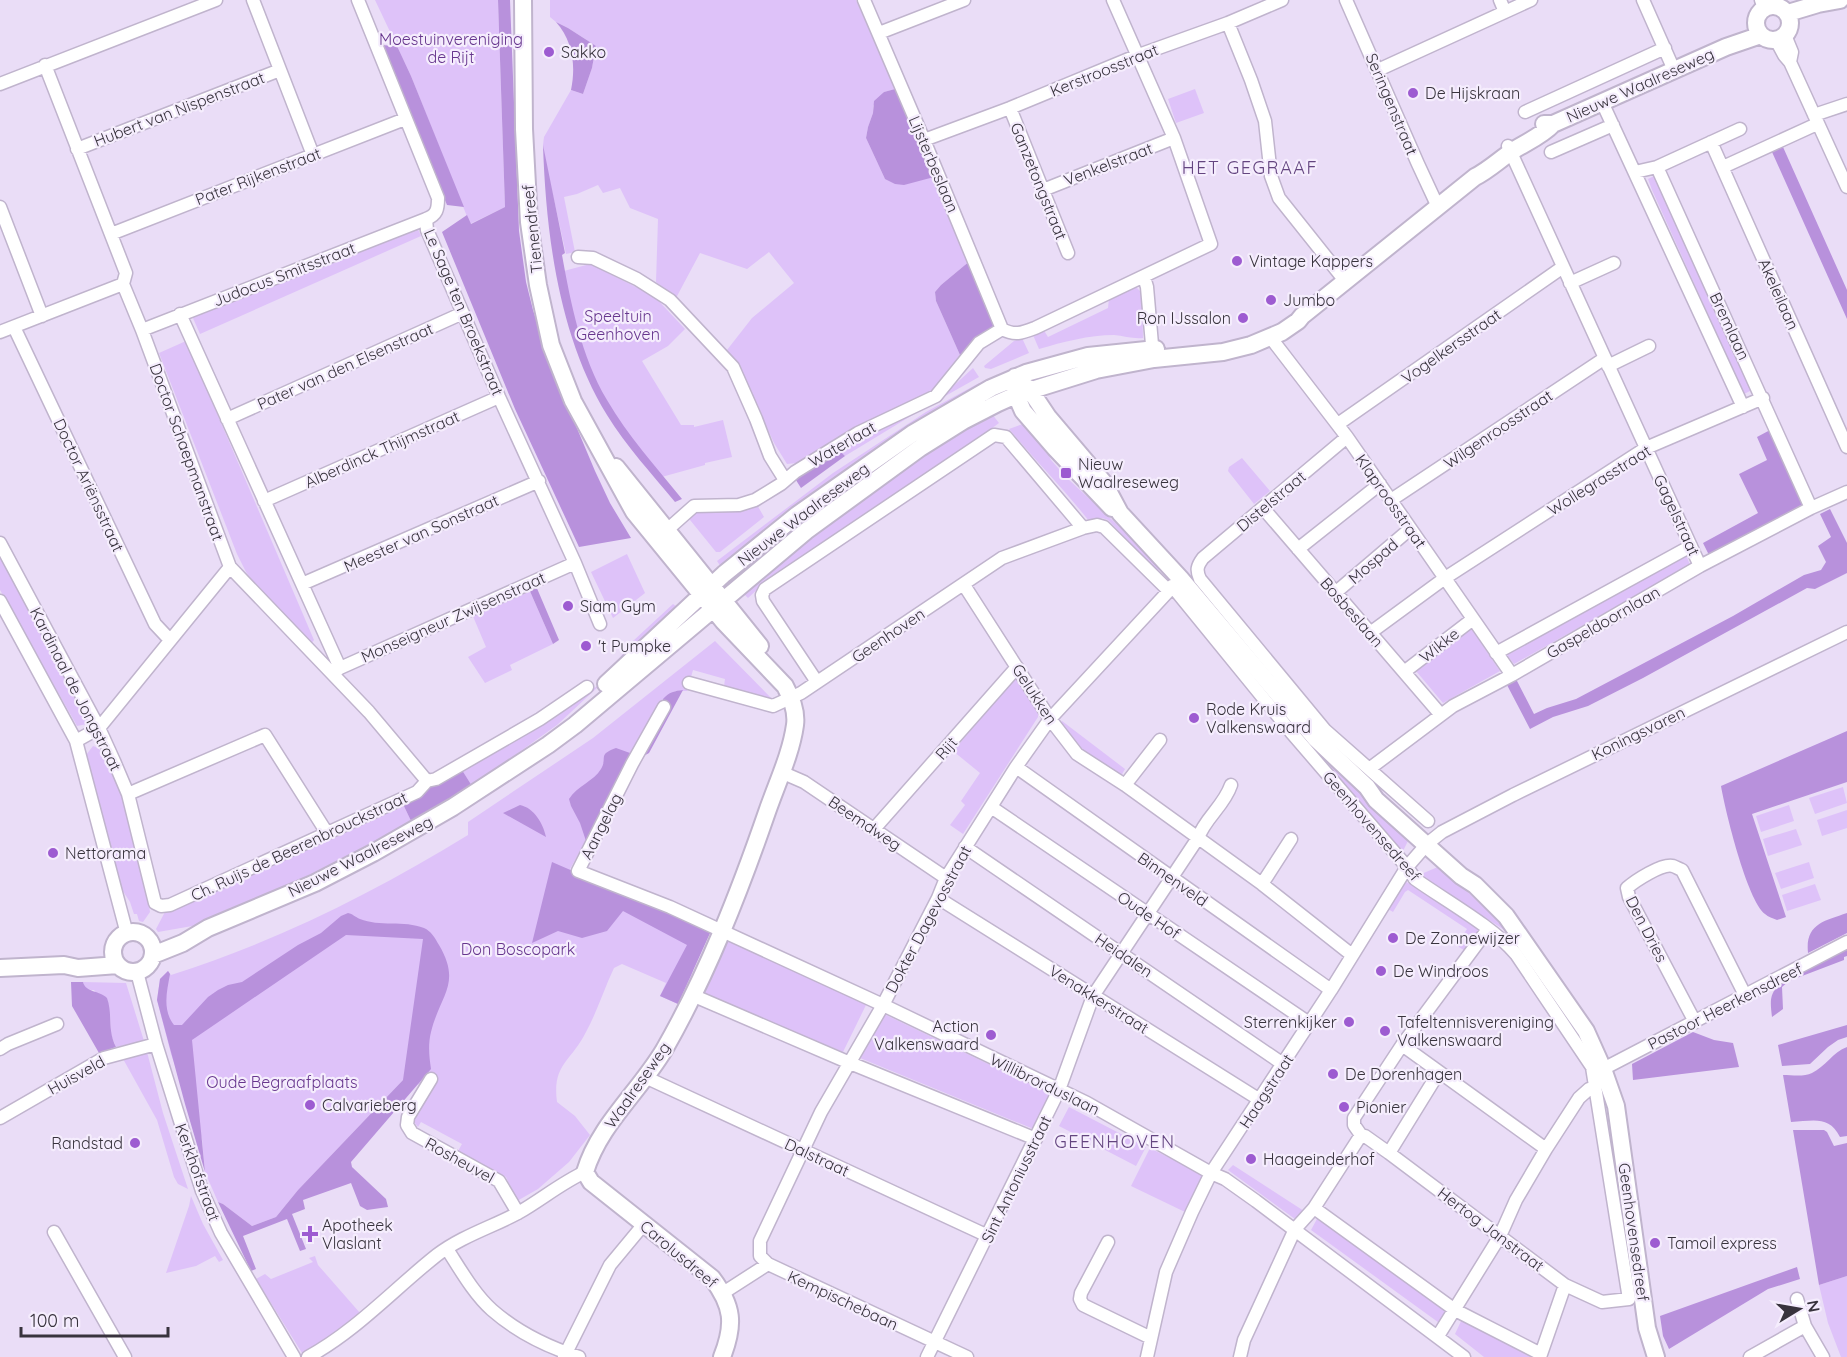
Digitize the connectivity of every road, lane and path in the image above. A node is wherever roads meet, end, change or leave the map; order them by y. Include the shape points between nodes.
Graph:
1 (216, 0) edge
2 (253, 0) edge
3 (358, 0) edge
4 (523, 0) edge
5 (864, 0) edge
6 (964, 0) edge
7 (1113, 0) edge
8 (1282, 0) edge
9 (1346, 0) edge
10 (1531, 0) edge
11 (1643, 0) edge
12 (1837, 1) edge
13 (1767, 3) edge
14 (1503, 6) edge
15 (1228, 23) junction
16 (1776, 29) junction
17 (879, 33) junction
18 (1665, 48) junction
19 (1136, 56) junction
20 (45, 65) junction
21 (280, 70) junction
22 (1378, 70) junction
23 (1674, 70) junction
24 (0, 84) edge
25 (1602, 102) junction
26 (1847, 104) edge
27 (1010, 108) junction
28 (1525, 112) dead end
29 (405, 119) junction
30 (1816, 119) junction
31 (1613, 125) junction
32 (1740, 129) dead end
33 (1174, 138) junction
34 (924, 140) junction
35 (1711, 142) junction
36 (1510, 148) junction
37 (77, 149) junction
38 (1551, 152) dead end
39 (313, 155) junction
40 (1657, 167) junction
41 (1723, 167) junction
42 (1635, 172) junction
43 (1847, 187) edge
44 (1043, 190) junction
45 (0, 207) edge
46 (1438, 207) junction
47 (426, 219) junction
48 (111, 234) junction
49 (1068, 253) dead end
50 (578, 257) dead end
51 (1614, 263) dead end
52 (1563, 267) junction
53 (1144, 278) junction
54 (1346, 282) junction
55 (1570, 283) junction
56 (123, 284) junction
57 (463, 313) junction
58 (180, 314) junction
59 (42, 316) junction
60 (14, 327) junction
61 (1002, 329) junction
62 (142, 330) junction
63 (0, 332) edge
64 (1271, 336) junction
65 (1650, 346) dead end
66 (1153, 354) junction
67 (1606, 362) junction
68 (1015, 377) junction
69 (1023, 392) junction
70 (499, 397) junction
71 (1763, 398) junction
72 (1743, 407) junction
73 (227, 419) junction
74 (1338, 424) junction
75 (1347, 437) junction
76 (597, 447) junction
77 (1847, 447) edge
78 (1646, 448) junction
79 (785, 480) junction
80 (539, 481) junction
81 (1380, 484) junction
82 (1847, 492) edge
83 (264, 501) junction
84 (1391, 501) junction
85 (1263, 508) junction
86 (1811, 508) junction
87 (1083, 528) junction
88 (1410, 529) junction
89 (667, 530) junction
90 (0, 543) edge
91 (1692, 546) junction
92 (1299, 549) junction
93 (575, 563) junction
94 (1197, 566) joint
95 (1700, 566) junction
96 (230, 567) junction
97 (1445, 578) junction
98 (302, 584) junction
99 (964, 585) junction
100 (1173, 585) junction
101 (1335, 593) junction
102 (712, 597) junction
103 (0, 602) edge
104 (1473, 619) junction
105 (600, 624) dead end
106 (1847, 632) edge
107 (1370, 633) junction
108 (170, 640) junction
109 (1496, 653) junction
110 (1017, 668) junction
111 (336, 671) junction
112 (1404, 672) junction
113 (1512, 675) junction
114 (818, 682) junction
115 (689, 683) dead end
116 (587, 687) dead end
117 (788, 691) junction
118 (664, 707) dead end
119 (1441, 715) junction
120 (1050, 719) junction
121 (99, 728) junction
122 (1160, 740) dead end
123 (76, 741) junction
124 (1016, 767) junction
125 (1369, 769) junction
126 (781, 772) junction
127 (427, 782) junction
128 (1125, 785) junction
129 (1231, 785) dead end
130 (128, 794) junction
131 (991, 807) junction
132 (1428, 821) dead end
133 (874, 829) junction
134 (327, 833) junction
135 (1198, 838) junction
136 (1291, 839) dead end
137 (1430, 842) junction
138 (965, 847) junction
139 (1407, 867) junction
140 (1172, 877) junction
141 (946, 878) junction
142 (1262, 884) junction
143 (938, 898) junction
144 (161, 906) joint
145 (1147, 914) junction
146 (1488, 929) junction
147 (722, 930) junction
148 (127, 934) junction
149 (1847, 942) edge
150 (152, 949) junction
151 (1121, 953) junction
152 (1352, 955) junction
153 (116, 957) junction
154 (0, 968) edge
155 (137, 972) junction
156 (1331, 990) junction
157 (692, 995) junction
158 (1745, 995) junction
159 (1093, 996) junction
160 (884, 1005) junction
161 (1695, 1022) junction
162 (1309, 1023) junction
163 (57, 1024) dead end
164 (156, 1044) junction
165 (1402, 1045) junction
166 (0, 1049) edge
167 (850, 1064) junction
168 (1283, 1064) junction
169 (1607, 1067) junction
170 (1439, 1072) junction
171 (645, 1077) junction
172 (431, 1079) dead end
173 (1596, 1087) junction
174 (1059, 1090) junction
175 (1260, 1100) junction
176 (0, 1118) edge
177 (1361, 1135) junction
178 (1036, 1139) junction
179 (1546, 1149) junction
180 (803, 1151) junction
181 (1389, 1153) junction
182 (585, 1172) junction
183 (1211, 1173) junction
184 (1314, 1208) junction
185 (518, 1213) junction
186 (644, 1224) junction
187 (1295, 1229) junction
188 (54, 1232) dead end
189 (988, 1236) junction
190 (1500, 1236) junction
191 (1108, 1242) dead end
192 (447, 1249) junction
193 (768, 1264) junction
194 (1565, 1285) junction
195 (723, 1293) junction
196 (1629, 1299) joint
197 (1797, 1299) dead end
198 (1455, 1310) junction
199 (1805, 1326) junction
200 (1438, 1336) junction
201 (1151, 1338) junction
202 (935, 1342) junction
203 (565, 1355) edge
204 (1540, 1356) edge
205 (125, 1357) edge
206 (294, 1357) edge
207 (308, 1357) edge
208 (579, 1357) edge
209 (722, 1357) edge
210 (927, 1357) edge
211 (967, 1357) edge
212 (1147, 1357) edge
213 (1240, 1357) edge
214 (1464, 1357) edge
215 (1656, 1357) edge
216 (1750, 1357) edge
217 (1823, 1357) edge

1 - 20 street
2 - 21 street
3 - 29 street, Le Sage ten Broekstraat
4 - 76 street, Tienendreef via 524,129 529,222 538,285 551,345
5 - 17 street, Lijsterbeslaan
6 - 17 street
7 - 19 street
8 - 15 street, Kerstroosstraat
9 - 22 street, Seringenstraat
10 - 14 street
11 - 18 street
12 - 16 street, Nieuwe Waalreseweg
13 - 16 street via 1783,9
13 - 16 street via 1757,15
14 - 22 street
15 - 19 street, Kerstroosstraat
15 - 54 street via 1261,108 1271,176 1279,198
16 - 23 street, Nieuwe Waalreseweg
16 - 30 street via 1784,55 1791,62
17 - 34 street, Lijsterbeslaan
18 - 23 street
18 - 28 street, Nieuwe Waalreseweg
19 - 27 street, Kerstroosstraat
19 - 33 street
20 - 24 street
20 - 37 street, Doctor Schaepmanstraat
21 - 37 street, Hubert van Nispenstraat
21 - 39 street
22 - 46 street, Seringenstraat
23 - 25 street, Nieuwe Waalreseweg
25 - 31 street, Bremlaan
25 - 36 street, Nieuwe Waalreseweg via 1530,130
26 - 30 street
27 - 34 street, Kerstroosstraat
27 - 44 street, Ganzetongstraat
29 - 39 street, Pater Rijkenstraat
29 - 47 street, Le Sage ten Broekstraat via 438,198 438,208
30 - 41 street
30 - 43 street
31 - 38 street, Nieuwe Waalreseweg
31 - 42 street, Bremlaan
32 - 35 street
33 - 44 street, Venkelstraat
33 - 53 street via 1211,244
34 - 61 street, Lijsterbeslaan
35 - 40 street
35 - 41 street, Akeleilaan
36 - 46 street, Nieuwe Waalreseweg via 1484,165
36 - 52 street, Gagelstraat
37 - 48 street, Doctor Schaepmanstraat
39 - 48 street, Pater Rijkenstraat
40 - 42 street
40 - 71 street, Bremlaan
41 - 77 street, Akeleilaan
42 - 72 street, Bremlaan
44 - 49 street, Ganzetongstraat
45 - 59 street
46 - 54 street, Nieuwe Waalreseweg
47 - 57 street, Le Sage ten Broekstraat via 427,231
47 - 58 street, Judocus Smitsstraat
48 - 56 street, Doctor Schaepmanstraat via 126,273
50 - 79 street via 593,258 670,300 733,367 770,456
51 - 55 street
52 - 55 street, Gagelstraat
52 - 74 street, Vogelkersstraat
53 - 61 street via 1024,332 1011,334
53 - 66 street
54 - 64 street, Nieuwe Waalreseweg
55 - 67 street, Gagelstraat
56 - 59 street
56 - 62 street, Doctor Schaepmanstraat
57 - 70 street, Le Sage ten Broekstraat
57 - 73 street, Pater van den Elsenstraat
58 - 62 street, Judocus Smitsstraat
58 - 73 street, Doctor Schaepmanstraat
59 - 60 street
60 - 63 street
60 - 108 street, Doctor Ariënsstraat via 155,624
61 - 79 street, Waterlaat via 979,343 936,396 858,433
62 - 96 street, Doctor Schaepmanstraat
64 - 66 street, Nieuwe Waalreseweg
64 - 74 street, Klaproosstraat
65 - 67 street
66 - 68 street, Nieuwe Waalreseweg via 1080,358
66 - 69 street, Nieuwe Waalreseweg
67 - 78 street, Gagelstraat
67 - 84 street, Wilgenroosstraat
68 - 69 street, Geenhovensedreef
68 - 102 street, Nieuwe Waalreseweg via 912,434 797,515
69 - 100 street, Geenhovensedreef via 1104,483 1120,513
69 - 102 street, Nieuwe Waalreseweg via 963,421 920,448
70 - 80 street, Le Sage ten Broekstraat
70 - 83 street, Alberdinck Thijmstraat
71 - 72 street, Wollegrasstraat
71 - 86 street, Bremlaan
72 - 78 street, Wollegrasstraat
73 - 83 street, Doctor Schaepmanstraat
74 - 75 street, Klaproosstraat
75 - 81 street, Klaproosstraat
75 - 85 street, Distelstraat
76 - 89 street, Tienendreef
76 - 102 street, Tienendreef via 634,512
78 - 91 street, Gagelstraat
78 - 97 street, Wollegrasstraat
79 - 89 street, Waterlaat via 740,505 694,506
80 - 93 street, Le Sage ten Broekstraat
80 - 98 street, Meester van Sonstraat
81 - 84 street, Klaproosstraat
81 - 92 street
82 - 86 street, Gaspeldoornlaan
83 - 98 street, Doctor Schaepmanstraat
84 - 88 street, Klaproosstraat
85 - 92 street, Bosbeslaan
85 - 94 street, Distelstraat
86 - 95 street, Gaspeldoornlaan
87 - 99 street, Geenhoven via 1002,558
87 - 100 street, Geenhovensedreef via 1104,527
87 - 114 street via 1006,437 994,435 765,589 763,601
88 - 97 street, Klaproosstraat
88 - 101 street, Mospad
89 - 102 street, Tienendreef
90 - 121 street, Kardinaal de Jongstraat
91 - 95 street, Gagelstraat
91 - 109 street, Gaspeldoornlaan
92 - 101 street, Bosbeslaan
93 - 105 street, Le Sage ten Broekstraat
93 - 111 street, Monseigneur Zwijsenstraat
94 - 125 street, Geenhovensedreef via 1200,579 1325,730
95 - 113 street, Gaspeldoornlaan
96 - 108 street
96 - 111 street, Doctor Schaepmanstraat
97 - 104 street, Klaproosstraat
97 - 107 street, Wollegrasstraat
98 - 111 street, Doctor Schaepmanstraat
99 - 110 street, Gelukken
99 - 114 street, Geenhoven
100 - 120 street, Dokter Dagevosstraat
100 - 137 street, Geenhovensedreef via 1316,740 1376,800
100 - 139 street, Geenhovensedreef via 1290,732
101 - 107 street, Bosbeslaan
102 - 117 street
102 - 150 street, Nieuwe Waalreseweg via 575,725 453,807 315,883
103 - 123 street, Kardinaal de Jongstraat
104 - 109 street, Klaproosstraat
104 - 112 street, Wikke
106 - 137 street, Koningsvaren via 1522,790
107 - 112 street, Bosbeslaan
108 - 121 street
109 - 113 street, Klaproosstraat
110 - 120 street, Gelukken
110 - 133 street, Rijt
111 - 127 street, Doctor Schaepmanstraat
112 - 119 street, Bosbeslaan
113 - 119 street, Gaspeldoornlaan
114 - 117 street, Geenhoven
115 - 117 street, Geenhoven via 773,706
116 - 127 street, Ch. Ruijs de Beerenbrouckstraat via 540,719
117 - 126 street, Waalreseweg via 795,722
118 - 147 street, Aangelag via 578,871
119 - 125 street, Gaspeldoornlaan
120 - 124 street, Dokter Dagevosstraat
120 - 128 street, Gelukken via 1077,754
121 - 123 street
121 - 130 street, Kardinaal de Jongstraat
122 - 128 street
123 - 148 street, Kardinaal de Jongstraat
124 - 131 street, Dokter Dagevosstraat
124 - 140 street, Binnenveld
125 - 132 street, Geenhovensedreef
126 - 133 street, Beemdweg via 804,782
126 - 147 street, Waalreseweg
127 - 134 street, Ch. Ruijs de Beerenbrouckstraat via 417,792
128 - 135 street, Gelukken
129 - 135 street, Sint Antoniusstraat
130 - 134 street via 265,735
130 - 144 street, Kardinaal de Jongstraat via 155,903
131 - 138 street, Dokter Dagevosstraat
131 - 145 street, Oude Hof
133 - 141 street, Beemdweg
134 - 144 street, Ch. Ruijs de Beerenbrouckstraat
135 - 140 street, Sint Antoniusstraat
135 - 142 street, Gelukken
136 - 142 street
137 - 139 street, Haagstraat
137 - 169 street, Geenhovensedreef via 1506,916 1587,1031
138 - 141 street, Dokter Dagevosstraat
138 - 151 street, Heidalen
139 - 146 street, Geenhovensedreef via 1414,879
139 - 152 street, Haagstraat
140 - 145 street, Sint Antoniusstraat
140 - 156 street, Binnenveld
141 - 143 street, Dokter Dagevosstraat
142 - 152 street, Gelukken
143 - 159 street, Venakkerstraat
143 - 160 street, Dokter Dagevosstraat
145 - 151 street, Sint Antoniusstraat
145 - 162 street, Oude Hof
146 - 165 street
146 - 173 street, Geenhovensedreef via 1516,954 1592,1067
147 - 157 street, Waalreseweg
147 - 160 street, Willibrorduslaan
148 - 150 street via 140,934
148 - 153 street via 117,941
149 - 158 street, Pastoor Heerkensdreef
150 - 155 street via 148,966
151 - 159 street, Sint Antoniusstraat
151 - 168 street, Heidalen
152 - 156 street, Haagstraat
153 - 154 street via 76,959 64,965
153 - 155 street via 128,971
155 - 164 street, Kerkhofstraat
156 - 162 street, Haagstraat
157 - 167 street
157 - 171 street, Waalreseweg
158 - 161 street, Pastoor Heerkensdreef
158 - 161 street, Den Dries via 1682,870 1665,866 1636,880 1627,888 1629,897
159 - 174 street, Sint Antoniusstraat
159 - 175 street, Venakkerstraat
160 - 167 street, Dokter Dagevosstraat
160 - 174 street, Willibrorduslaan
161 - 169 street, Pastoor Heerkensdreef
162 - 168 street, Haagstraat
163 - 166 street
164 - 176 street, Huisveld via 104,1058
164 - 206 street, Kerkhofstraat via 202,1191 221,1233
165 - 170 street
165 - 177 street via 1354,1118
167 - 178 street
167 - 180 street, Dokter Dagevosstraat
168 - 175 street, Haagstraat
169 - 215 street, Geenhovensedreef via 1647,1328
170 - 179 street
170 - 181 street
171 - 180 street, Dalstraat
171 - 182 street, Waalreseweg via 609,1124 590,1155
172 - 185 street, Rosheuvel via 408,1117 412,1133 500,1181
173 - 179 street via 1579,1098
173 - 196 street, Geenhovensedreef
174 - 178 street, Sint Antoniusstraat
174 - 183 street, Willibrorduslaan
175 - 183 street, Haagstraat
177 - 181 street, Hertog Janstraat
177 - 184 street
178 - 189 street, Sint Antoniusstraat
179 - 190 street
180 - 189 street, Dalstraat
180 - 193 street, Dokter Dagevosstraat via 760,1241 760,1256
181 - 190 street, Hertog Janstraat
182 - 185 street
182 - 186 street, Carolusdreef via 591,1182
183 - 187 street, Willibrorduslaan via 1226,1179
183 - 201 street, Haagstraat via 1166,1272
184 - 187 street
184 - 198 street
185 - 192 street
186 - 195 street, Carolusdreef via 712,1278
186 - 203 street via 610,1265
187 - 200 street, Willibrorduslaan
187 - 213 street via 1244,1340
188 - 205 street
189 - 202 street, Sint Antoniusstraat
190 - 194 street, Hertog Janstraat
190 - 198 street
191 - 201 street via 1080,1299 1083,1305
192 - 203 street via 491,1309
192 - 207 street via 337,1339
193 - 195 street, Kempischebaan
193 - 202 street, Kempischebaan
194 - 196 street, Hertog Janstraat via 1602,1302
194 - 204 street
195 - 209 street, Carolusdreef via 730,1324
197 - 199 street
198 - 200 street
198 - 204 street
199 - 216 street
199 - 217 street
200 - 214 street, Willibrorduslaan
201 - 212 street, Haagstraat
202 - 210 street, Sint Antoniusstraat
202 - 211 street, Kempischebaan
203 - 208 street

